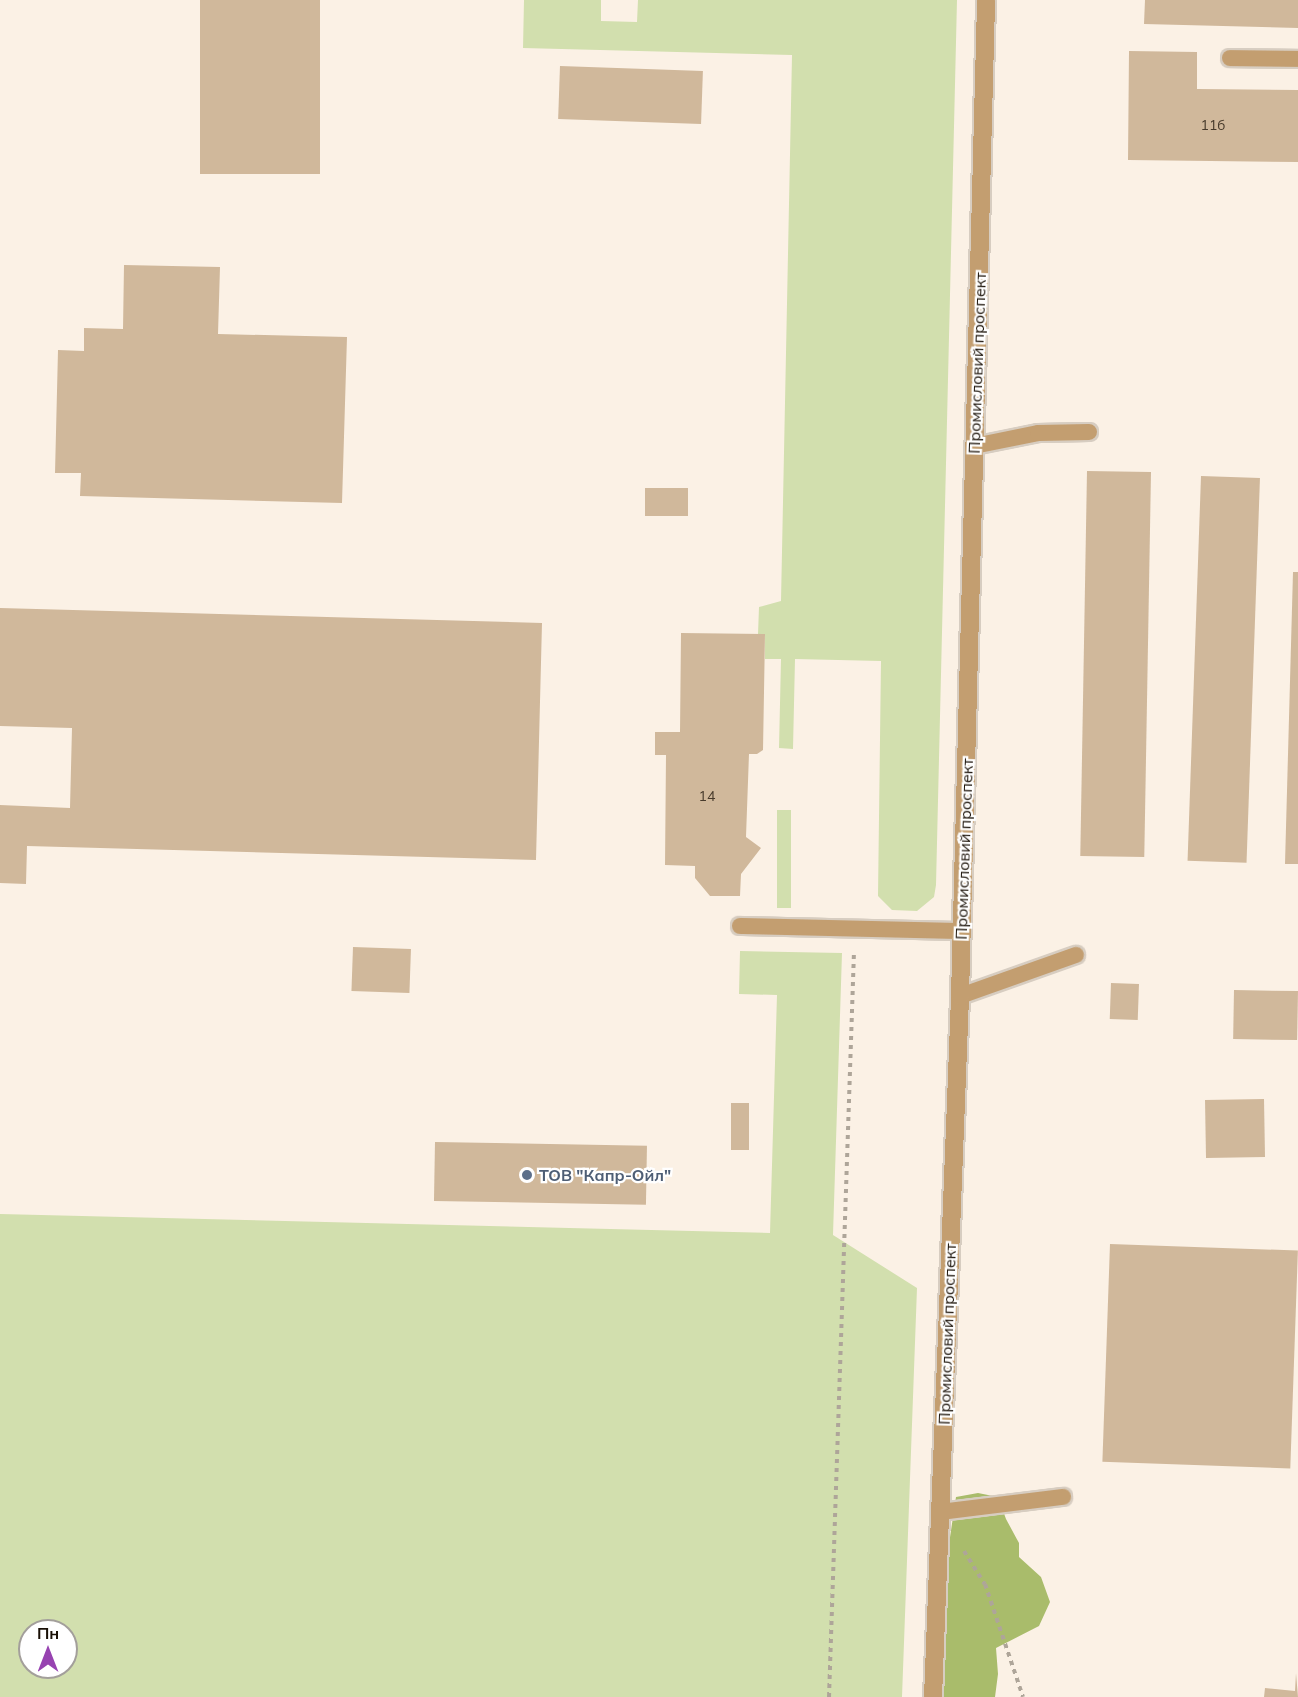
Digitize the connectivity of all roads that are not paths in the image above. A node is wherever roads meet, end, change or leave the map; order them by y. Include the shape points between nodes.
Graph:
1 (986, 0) edge
2 (1230, 58) dead end
3 (1298, 59) edge
4 (1089, 432) dead end
5 (974, 446) junction
6 (740, 926) dead end
7 (962, 931) junction
8 (1076, 955) dead end
9 (960, 996) junction
10 (1063, 1497) dead end
11 (940, 1512) junction
12 (933, 1697) edge

1 - 5 street, Промисловий проспект
2 - 3 lane
4 - 5 lane via 1038,433
5 - 7 street, Промисловий проспект
6 - 7 lane
7 - 9 street, Промисловий проспект
8 - 9 lane
9 - 11 street, Промисловий проспект
10 - 11 lane
11 - 12 street, Промисловий проспект

